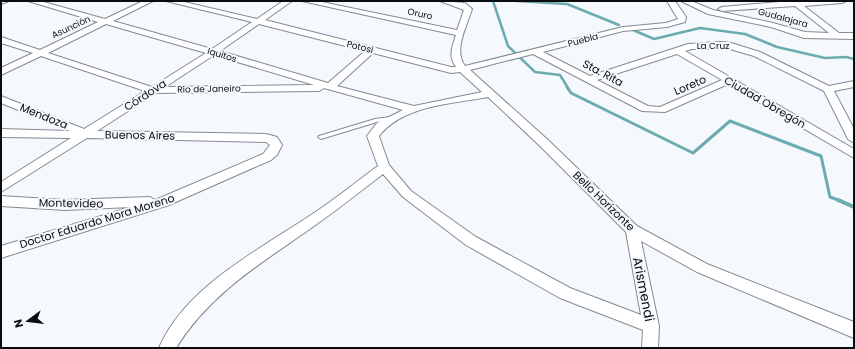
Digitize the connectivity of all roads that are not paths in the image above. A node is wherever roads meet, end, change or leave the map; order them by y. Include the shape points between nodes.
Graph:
1 (5, 1) edge
2 (32, 1) edge
3 (149, 1) edge
4 (170, 1) edge
5 (288, 1) edge
6 (306, 1) edge
7 (444, 1) edge
8 (671, 1) edge
9 (685, 1) edge
10 (719, 1) edge
11 (842, 1) edge
12 (1, 2) edge
13 (794, 2) edge
14 (695, 6) junction
15 (731, 9) junction
16 (257, 21) junction
17 (105, 22) junction
18 (460, 33) junction
19 (854, 36) edge
20 (839, 37) junction
21 (1, 40) edge
22 (371, 50) junction
23 (677, 50) junction
24 (213, 52) junction
25 (536, 52) junction
26 (40, 53) junction
27 (463, 70) junction
28 (1, 72) edge
29 (591, 80) junction
30 (728, 81) junction
31 (854, 84) edge
32 (330, 87) junction
33 (828, 89) junction
34 (151, 90) junction
35 (488, 94) junction
36 (1, 99) edge
37 (412, 109) junction
38 (661, 110) joint
39 (390, 119) junction
40 (1, 133) edge
41 (86, 133) junction
42 (321, 137) dead end
43 (854, 140) edge
44 (276, 145) joint
45 (854, 154) edge
46 (384, 167) junction
47 (1, 188) edge
48 (1, 201) edge
49 (165, 202) junction
50 (632, 230) junction
51 (1, 252) edge
52 (651, 326) junction
53 (854, 330) edge
54 (167, 348) edge
55 (650, 348) edge

1 - 12 street
2 - 17 street, Iquitos
3 - 17 street, Asunción
4 - 16 street, Potosí
5 - 16 street, Córdova
6 - 18 street, Oruro
7 - 18 street, Bello Horizonte via 467,7
8 - 25 street, Puebla via 681,14 682,20 679,22 623,29
9 - 14 street, Gudalajara
10 - 15 street
11 - 13 street
13 - 15 street
13 - 20 street
14 - 15 street
14 - 20 street, Gudalajara via 804,35
16 - 22 street, Potosí
16 - 24 street, Córdova
17 - 24 street, Iquitos
17 - 26 street, Asunción
18 - 27 street, Bello Horizonte via 454,50 456,60
19 - 20 street, Gudalajara
21 - 26 street, Río de Janeiro
22 - 27 street, Potosí via 437,67
22 - 32 street
23 - 29 street, La Cruz
23 - 30 street, Ciudad Obregón
23 - 33 street, La Cruz via 704,45 731,46 757,54
24 - 32 street, Iquitos
24 - 34 street, Córdova
25 - 27 street, Puebla
25 - 29 street, Sta. Rita
26 - 28 street, Asunción
26 - 34 street, Río de Janeiro
27 - 35 street, Bello Horizonte
29 - 38 street, Sta. Rita via 646,109
30 - 38 street, Loreto
30 - 45 street, Ciudad Obregón
31 - 33 street
32 - 34 street, Río de Janeiro
32 - 37 street, Iquitos
33 - 43 street
34 - 41 street, Córdova
35 - 37 street
35 - 50 street, Bello Horizonte via 544,143
36 - 41 street, Mendoza
37 - 39 street
39 - 42 lane via 377,120
39 - 46 street via 375,131 373,136
40 - 41 street, Buenos Aires
41 - 44 street, Buenos Aires via 266,138 273,140
41 - 47 street, Córdova
44 - 49 street, Doctor Eduardo Mora Moreno via 267,157
46 - 52 street via 407,194 471,241 564,294
46 - 54 street via 318,217 232,274 188,316
48 - 49 street, Montevideo via 65,204
49 - 51 street, Doctor Eduardo Mora Moreno
50 - 52 street, Arismendi
50 - 53 street, Bello Horizonte via 702,268
52 - 55 street, Arismendi

